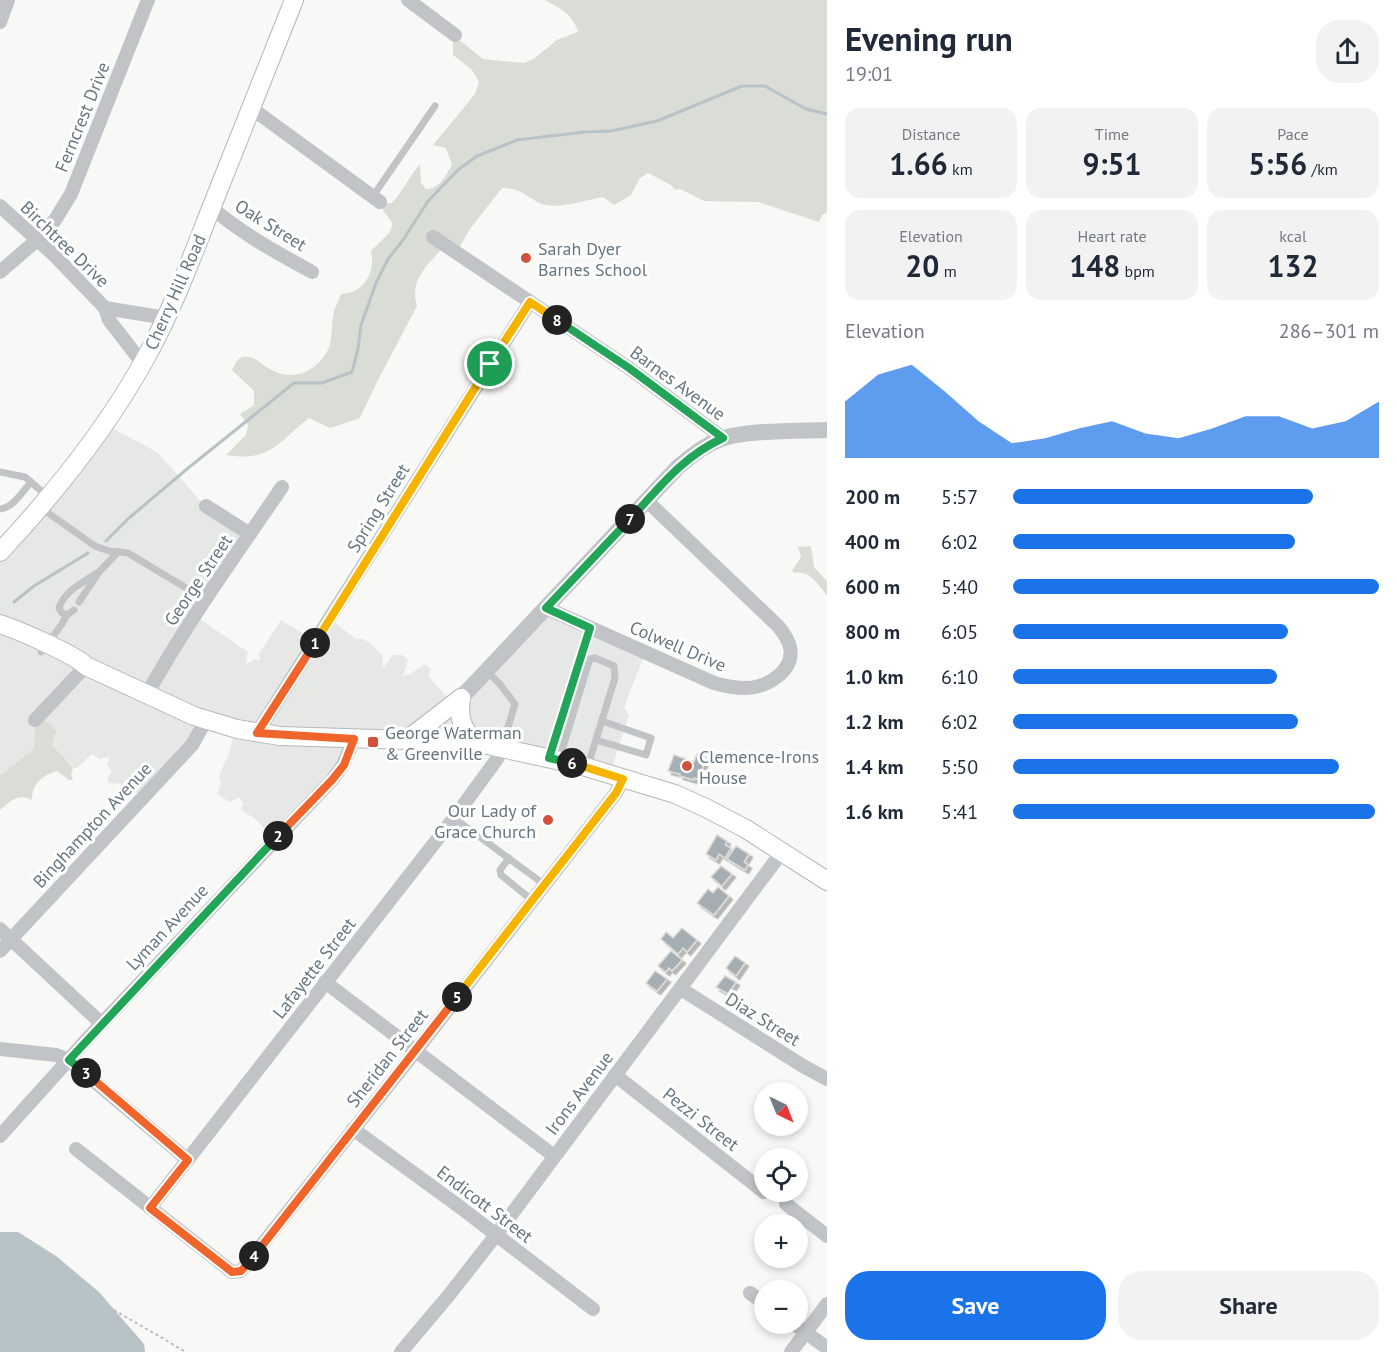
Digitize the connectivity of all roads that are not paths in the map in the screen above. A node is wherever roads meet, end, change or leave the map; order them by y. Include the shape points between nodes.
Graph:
1 (8, 0) edge
2 (148, 0) edge
3 (294, 0) edge
4 (408, 0) edge
5 (0, 22) edge
6 (455, 35) dead end
7 (435, 106) dead end
8 (251, 108) junction
9 (377, 199) joint
10 (0, 206) edge
11 (212, 207) junction
12 (433, 237) dead end
13 (37, 240) junction
14 (0, 272) edge
15 (312, 272) dead end
16 (530, 302) junction
17 (105, 308) junction
18 (166, 318) junction
19 (142, 364) junction
20 (827, 430) edge
21 (723, 438) junction
22 (0, 472) edge
23 (31, 482) junction
24 (282, 487) dead end
25 (647, 501) junction
26 (45, 503) junction
27 (206, 506) dead end
28 (0, 509) edge
29 (22, 529) junction
30 (250, 534) junction
31 (0, 546) edge
32 (0, 552) edge
33 (118, 552) junction
34 (99, 572) junction
35 (206, 600) junction
36 (79, 602) dead end
37 (546, 608) junction
38 (74, 609) dead end
39 (67, 615) junction
40 (2, 626) edge
41 (590, 628) junction
42 (44, 648) junction
43 (86, 666) junction
44 (486, 671) junction
45 (147, 694) junction
46 (457, 705) junction
47 (35, 720) dead end
48 (206, 720) junction
49 (602, 721) junction
50 (257, 733) junction
51 (354, 739) junction
52 (408, 739) junction
53 (596, 740) junction
54 (448, 741) junction
55 (474, 742) junction
56 (502, 747) junction
57 (554, 759) junction
58 (587, 768) junction
59 (623, 779) junction
60 (454, 818) junction
61 (783, 852) junction
62 (509, 858) junction
63 (827, 881) edge
64 (545, 885) junction
65 (532, 900) junction
66 (0, 929) edge
67 (11, 939) junction
68 (0, 951) edge
69 (325, 982) junction
70 (681, 989) junction
71 (102, 1024) junction
72 (0, 1049) edge
73 (415, 1052) junction
74 (69, 1060) junction
75 (615, 1075) junction
76 (827, 1079) edge
77 (353, 1129) junction
78 (0, 1137) edge
79 (76, 1149) dead end
80 (554, 1156) junction
81 (188, 1160) junction
82 (754, 1184) edge
83 (786, 1204) dead end
84 (150, 1208) junction
85 (496, 1234) junction
86 (827, 1236) edge
87 (750, 1293) dead end
88 (754, 1296) edge
89 (827, 1304) edge
90 (593, 1310) dead end
91 (808, 1329) edge
92 (805, 1334) edge
93 (808, 1334) edge
94 (827, 1348) edge
95 (401, 1352) edge
96 (792, 1352) edge

1 - 5 street
2 - 13 street, Ferncrest Drive via 75,185 55,220
3 - 8 main road, Cherry Hill Road
4 - 6 street
7 - 9 lane
8 - 9 street
8 - 11 main road, Cherry Hill Road
10 - 13 street, Birchtree Drive
11 - 15 street, Oak Street via 256,242
11 - 18 main road, Cherry Hill Road
12 - 16 street, Barnes Avenue
13 - 14 street, Ferncrest Drive
13 - 17 street, Birchtree Drive
16 - 21 street, Barnes Avenue via 629,368
16 - 50 street, Spring Street
17 - 18 street, Birchtree Drive
17 - 19 street, Birchtree Drive via 109,320
18 - 19 main road, Cherry Hill Road
19 - 26 main road, Cherry Hill Road via 125,394
20 - 21 street
21 - 25 street via 699,449
22 - 23 lane
23 - 26 lane
23 - 28 lane via 11,505
24 - 30 street, George Street
25 - 37 street
25 - 41 street, Colwell Drive via 778,626 790,648 786,668 776,678 755,687 725,686
26 - 29 main road, Cherry Hill Road
26 - 33 lane via 95,546
27 - 30 street
29 - 31 main road
29 - 32 main road, Cherry Hill Road
30 - 35 street, George Street
33 - 34 lane
33 - 35 lane via 128,553
34 - 36 lane
34 - 39 lane via 71,591 60,604 62,613
35 - 45 street, George Street
37 - 41 street, Colwell Drive
37 - 44 street
38 - 39 lane
39 - 42 lane
40 - 42 main road
41 - 57 lane
42 - 43 main road
43 - 45 main road
43 - 47 street
44 - 46 street
44 - 56 lane via 514,704
45 - 48 main road
46 - 52 main road
46 - 54 main road
46 - 55 main road via 460,723
48 - 50 main road
48 - 67 street, Binghampton Avenue via 192,745
49 - 53 lane
49 - 53 lane via 651,738 645,755
49 - 57 lane via 616,670 595,658 590,659
50 - 51 main road
51 - 52 main road
51 - 71 street, Lyman Avenue via 344,765 332,780
52 - 54 main road
53 - 58 lane
54 - 55 main road
55 - 56 main road
56 - 57 main road
56 - 60 street, Lafayette Street
57 - 58 main road
58 - 59 main road
59 - 61 main road via 706,808
59 - 64 street, Sheridan Street
60 - 62 lane
60 - 69 street, Lafayette Street
61 - 63 main road
61 - 70 street, Irons Avenue
62 - 64 lane
62 - 65 lane via 500,870 501,875
64 - 65 street, Sheridan Street
65 - 73 street, Sheridan Street
66 - 67 street
67 - 68 street, Binghampton Avenue
67 - 71 street
69 - 73 street
69 - 81 street, Lafayette Street
70 - 75 street, Irons Avenue
70 - 76 street, Diaz Street
71 - 74 street, Lyman Avenue
72 - 74 street
73 - 77 street, Sheridan Street
73 - 80 street
74 - 78 street, Lyman Avenue
74 - 81 street
75 - 80 street, Irons Avenue
75 - 82 street, Pezzi Street
77 - 84 street, Sheridan Street via 241,1271 232,1272
77 - 85 street, Endicott Street
79 - 84 street
80 - 85 street, Irons Avenue
81 - 84 street, Lafayette Street
83 - 86 street
85 - 90 street, Endicott Street
85 - 95 street, Irons Avenue
87 - 88 street
89 - 91 street
92 - 96 street
93 - 94 street

